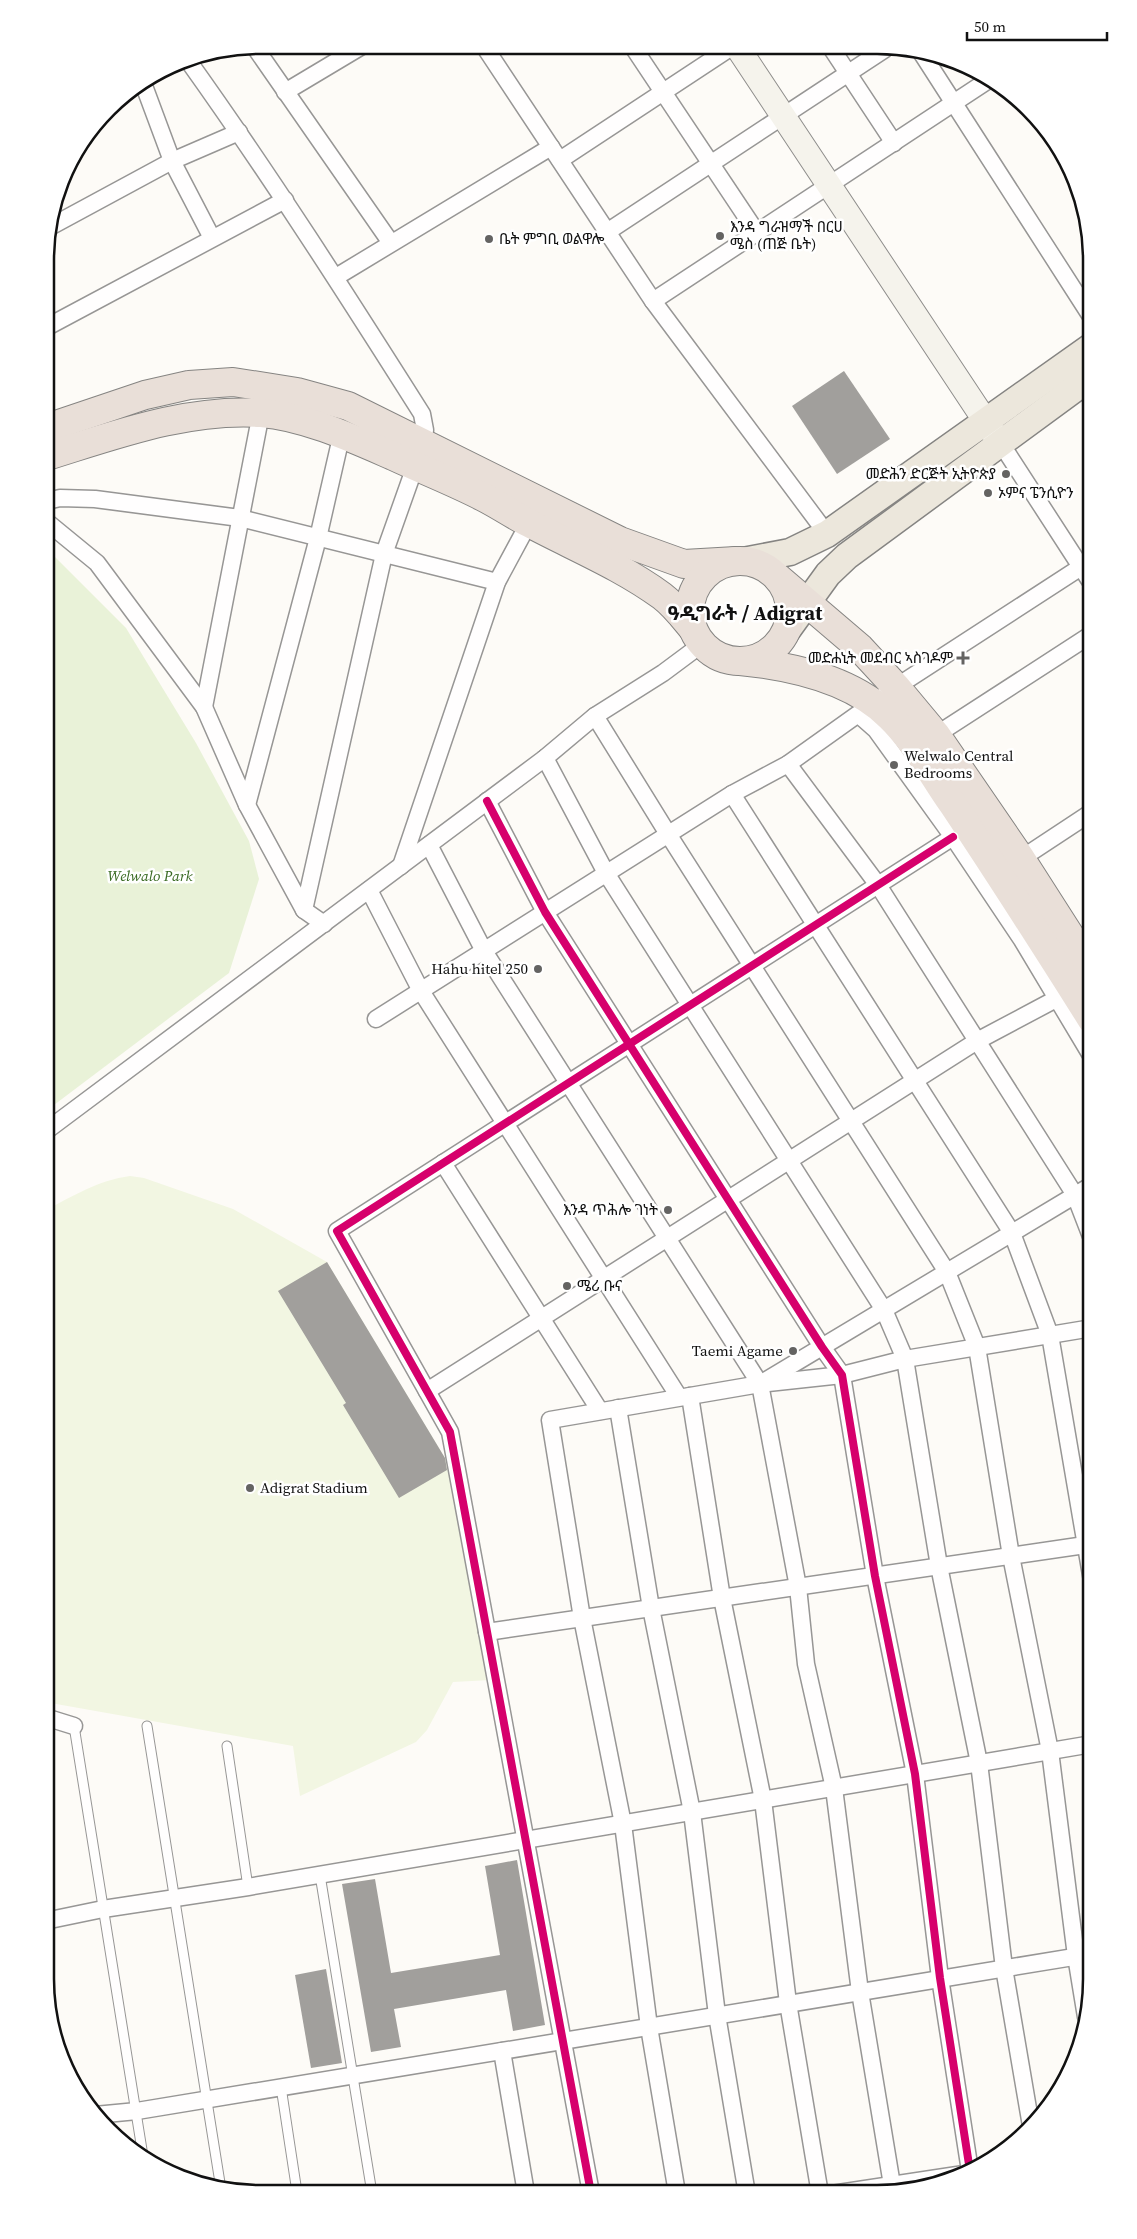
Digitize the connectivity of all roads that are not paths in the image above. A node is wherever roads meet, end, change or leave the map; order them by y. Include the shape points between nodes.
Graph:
1 (259, 54) edge
2 (349, 54) edge
3 (489, 54) edge
4 (638, 54) edge
5 (721, 54) edge
6 (742, 54) edge
7 (836, 54) edge
8 (877, 54) edge
9 (926, 60) edge
10 (192, 65) edge
11 (848, 73) junction
12 (984, 83) edge
13 (144, 89) edge
14 (285, 92) junction
15 (663, 92) junction
16 (954, 103) junction
17 (783, 116) junction
18 (240, 132) junction
19 (894, 143) junction
20 (555, 154) junction
21 (172, 161) junction
22 (711, 164) junction
23 (829, 186) junction
24 (285, 200) junction
25 (57, 223) edge
26 (607, 232) junction
27 (757, 233) junction
28 (212, 238) junction
29 (391, 243) junction
30 (336, 277) junction
31 (653, 301) junction
32 (1083, 304) edge
33 (54, 323) edge
34 (1083, 354) edge
35 (1083, 381) edge
36 (262, 413) junction
37 (54, 426) edge
38 (342, 433) junction
39 (992, 433) junction
40 (54, 454) edge
41 (419, 455) junction
42 (54, 499) edge
43 (535, 512) junction
44 (240, 518) junction
45 (54, 528) edge
46 (827, 534) junction
47 (318, 538) junction
48 (384, 554) junction
49 (740, 561) junction
50 (1080, 567) junction
51 (1083, 571) edge
52 (778, 578) junction
53 (497, 582) junction
54 (807, 603) junction
55 (786, 632) junction
56 (698, 636) junction
57 (1083, 640) edge
58 (740, 661) junction
59 (896, 687) junction
60 (204, 707) junction
61 (866, 709) junction
62 (596, 716) junction
63 (936, 735) junction
64 (545, 758) junction
65 (788, 764) junction
66 (732, 794) junction
67 (487, 801) junction
68 (247, 805) junction
69 (1083, 818) edge
70 (668, 834) junction
71 (954, 837) junction
72 (429, 845) junction
73 (401, 866) junction
74 (1010, 866) junction
75 (606, 873) junction
76 (878, 885) junction
77 (369, 890) junction
78 (304, 910) junction
79 (545, 912) junction
80 (324, 924) junction
81 (816, 925) junction
82 (484, 951) junction
83 (1083, 959) edge
84 (752, 966) junction
85 (421, 991) junction
86 (1056, 999) junction
87 (1083, 1003) edge
88 (690, 1005) junction
89 (376, 1019) dead end
90 (977, 1041) junction
91 (1083, 1042) edge
92 (629, 1044) junction
93 (915, 1081) junction
94 (568, 1083) junction
95 (851, 1122) junction
96 (505, 1123) junction
97 (54, 1126) edge
98 (789, 1160) junction
99 (443, 1163) junction
100 (1083, 1190) edge
101 (1075, 1195) junction
102 (728, 1199) junction
103 (1083, 1216) edge
104 (1012, 1233) junction
105 (667, 1238) junction
106 (947, 1272) junction
107 (604, 1278) junction
108 (884, 1310) junction
109 (541, 1318) junction
110 (1083, 1330) edge
111 (1050, 1335) junction
112 (822, 1347) junction
113 (977, 1347) junction
114 (905, 1359) junction
115 (842, 1374) junction
116 (760, 1384) junction
117 (427, 1391) junction
118 (684, 1397) junction
119 (618, 1408) junction
120 (600, 1411) junction
121 (1083, 1516) edge
122 (1083, 1545) edge
123 (1010, 1556) junction
124 (939, 1566) junction
125 (874, 1576) junction
126 (798, 1587) junction
127 (722, 1598) junction
128 (651, 1608) junction
129 (582, 1618) junction
130 (487, 1632) junction
131 (54, 1720) edge
132 (74, 1726) joint
133 (146, 1726) dead end
134 (227, 1746) dead end
135 (1083, 1746) edge
136 (1050, 1751) junction
137 (979, 1763) junction
138 (914, 1774) junction
139 (834, 1788) junction
140 (763, 1800) junction
141 (692, 1812) junction
142 (624, 1824) junction
143 (526, 1840) junction
144 (320, 1875) junction
145 (248, 1887) junction
146 (174, 1900) junction
147 (103, 1909) junction
148 (54, 1919) edge
149 (1083, 1949) edge
150 (1083, 1955) edge
151 (1004, 1968) junction
152 (940, 1978) junction
153 (860, 1992) junction
154 (788, 2004) junction
155 (717, 2015) junction
156 (649, 2027) junction
157 (563, 2041) junction
158 (502, 2051) junction
159 (353, 2075) junction
160 (281, 2087) junction
161 (206, 2100) junction
162 (137, 2111) junction
163 (104, 2113) edge
164 (1030, 2118) edge
165 (142, 2149) edge
166 (969, 2164) edge
167 (220, 2181) edge
168 (296, 2185) edge
169 (371, 2185) edge
170 (525, 2185) edge
171 (590, 2185) edge
172 (676, 2185) edge
173 (745, 2185) edge
174 (818, 2185) edge
175 (891, 2185) edge

1 - 14 street
2 - 14 street
3 - 20 street
4 - 15 street
5 - 15 street
6 - 17 street
7 - 11 street
8 - 11 street
9 - 16 street
10 - 18 street
11 - 17 street
11 - 19 street
12 - 16 street
13 - 21 street
14 - 29 street
15 - 20 street
15 - 22 street
16 - 19 street
16 - 32 street
17 - 22 street
17 - 23 street
18 - 21 street
18 - 24 street
19 - 23 street
20 - 26 street
20 - 29 street
21 - 25 street
21 - 28 street
22 - 26 street
22 - 27 street
23 - 27 street
23 - 39 street
24 - 28 street
24 - 30 street
26 - 31 street
27 - 31 street
28 - 33 street
29 - 30 street
30 - 41 street via 422,414 425,430
31 - 46 street
34 - 39 main road
35 - 39 main road
36 - 38 highway
36 - 40 highway via 182,418
36 - 44 street
37 - 41 highway via 145,395 189,385 233,382 297,392 348,406
38 - 41 highway
38 - 47 street
39 - 46 main road
39 - 50 street
39 - 54 main road via 846,556
41 - 43 highway
41 - 48 street
42 - 44 street via 95,499
43 - 49 highway via 597,531 667,560 695,565
43 - 53 street
43 - 56 highway via 663,596
44 - 47 street
44 - 60 street
45 - 60 street via 97,563
46 - 49 main road via 790,552
47 - 48 street
47 - 68 street
48 - 53 street
48 - 78 street
49 - 52 highway via 763,567
49 - 56 highway via 723,564 697,585 690,610
50 - 51 street
50 - 59 street
52 - 54 highway
52 - 55 highway via 790,605
53 - 73 street
54 - 55 main road
54 - 59 highway via 860,648
55 - 58 highway via 766,654
56 - 58 highway via 719,657
56 - 62 street via 663,673
57 - 63 street
58 - 61 highway via 770,664 820,678 853,691
59 - 61 street
59 - 63 highway
60 - 68 street
61 - 65 street
61 - 71 street via 876,730
61 - 74 highway via 890,717
62 - 64 street
62 - 70 street
63 - 74 highway
64 - 67 street
64 - 75 street
65 - 66 street
65 - 76 street
66 - 70 street
66 - 81 street
67 - 72 street
67 - 79 street
68 - 78 street
69 - 74 street
70 - 75 street
70 - 84 street
71 - 76 street
71 - 86 street via 1022,940
72 - 73 street
72 - 82 street
73 - 77 street
74 - 83 highway
74 - 87 highway
75 - 79 street
75 - 88 street
76 - 81 street
76 - 90 street
77 - 80 street
77 - 85 street
78 - 80 street
79 - 82 street
79 - 92 street
80 - 97 street
81 - 84 street
81 - 93 street
82 - 85 street
82 - 94 street
84 - 88 street
84 - 95 street
85 - 89 street
85 - 96 street
86 - 90 street
86 - 91 street
88 - 92 street
88 - 98 street
90 - 93 street
90 - 101 street
92 - 94 street
92 - 102 street
93 - 95 street
93 - 104 street
94 - 96 street
94 - 105 street
95 - 98 street
95 - 106 street
96 - 99 street
96 - 107 street
98 - 102 street
98 - 108 street
99 - 109 street
99 - 117 street via 337,1231
100 - 101 street
101 - 103 street
101 - 104 street
102 - 105 street
102 - 112 street
104 - 106 street
104 - 111 street
105 - 107 street
105 - 116 street
106 - 108 street
106 - 113 street
107 - 109 street
107 - 118 street
108 - 112 street
108 - 114 street
109 - 117 street
109 - 120 street
110 - 111 street
111 - 113 street
111 - 121 street
112 - 115 street
112 - 116 street
113 - 114 street
113 - 123 street
114 - 115 street
114 - 124 street
115 - 116 street
115 - 125 street
116 - 118 street
116 - 126 street
117 - 130 street via 450,1432
118 - 119 street
118 - 127 street
119 - 120 street
119 - 128 street
120 - 129 street via 550,1420
122 - 123 street
123 - 124 street
123 - 136 street
124 - 125 street
124 - 137 street
125 - 126 street
125 - 138 street
126 - 127 street
126 - 139 street via 806,1664
127 - 128 street
127 - 140 street
128 - 129 street
128 - 141 street
129 - 130 street
129 - 142 street
130 - 143 street
131 - 132 street
132 - 147 lane
133 - 146 lane
134 - 145 lane
135 - 136 street
136 - 137 street
136 - 149 street
137 - 138 street
137 - 151 street
138 - 139 street
138 - 152 street
139 - 140 street
139 - 153 street
140 - 141 street
140 - 154 street
141 - 142 street
141 - 155 street
142 - 143 street
142 - 156 street
143 - 144 street
143 - 157 street
144 - 145 street
144 - 159 lane
145 - 146 street
146 - 147 street
146 - 161 lane
147 - 148 street
147 - 162 lane
150 - 151 street
151 - 152 street
151 - 164 street
152 - 153 street
152 - 166 street
153 - 154 street
153 - 175 street
154 - 155 street
154 - 174 street
155 - 156 street
155 - 173 street
156 - 157 street
156 - 172 street
157 - 158 street
157 - 171 street
158 - 159 street
158 - 170 street
159 - 160 street
159 - 169 lane
160 - 161 street
160 - 168 lane
161 - 162 street
161 - 167 lane
162 - 163 street
162 - 165 lane

